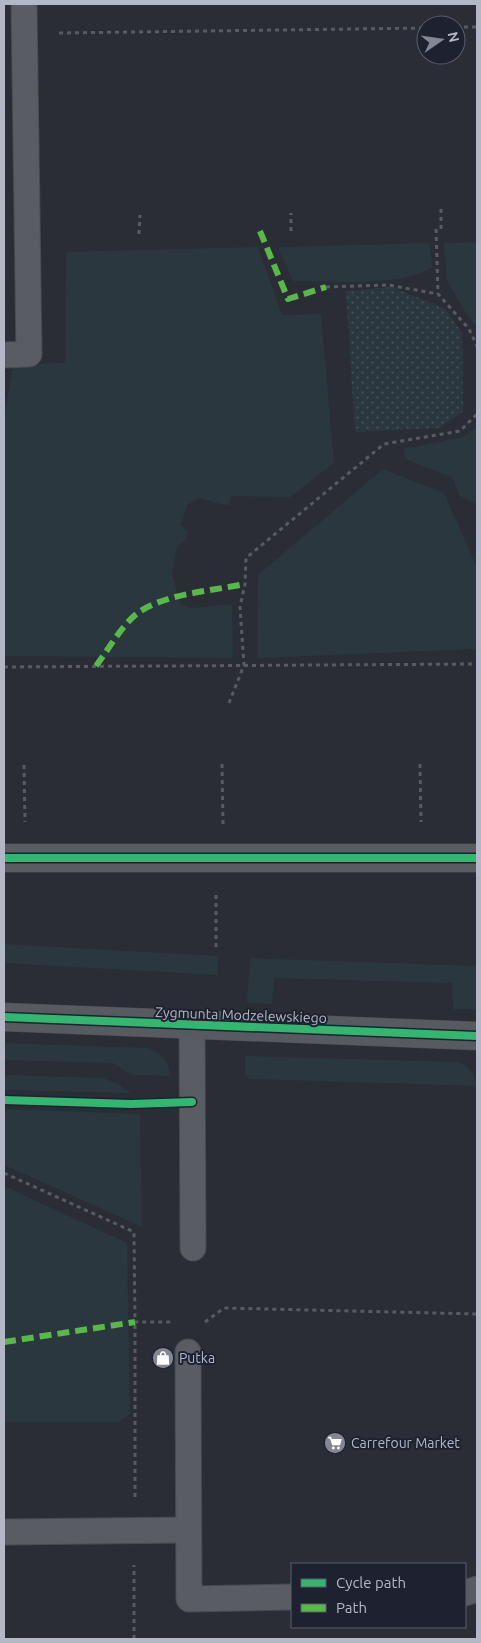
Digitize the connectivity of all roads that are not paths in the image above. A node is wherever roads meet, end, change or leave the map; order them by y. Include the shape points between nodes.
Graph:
1 (24, 4) edge
2 (4, 355) edge
3 (4, 858) edge
4 (477, 858) edge
5 (4, 1017) edge
6 (192, 1026) junction
7 (477, 1036) edge
8 (193, 1248) dead end
9 (188, 1352) dead end
10 (188, 1530) junction
11 (4, 1532) edge
12 (291, 1597) edge

1 - 2 lane via 29,354
3 - 4 street
5 - 6 street, Zygmunta Modzelewskiego
6 - 7 street, Zygmunta Modzelewskiego
6 - 8 lane
9 - 10 lane
10 - 11 lane
10 - 12 lane via 188,1599

